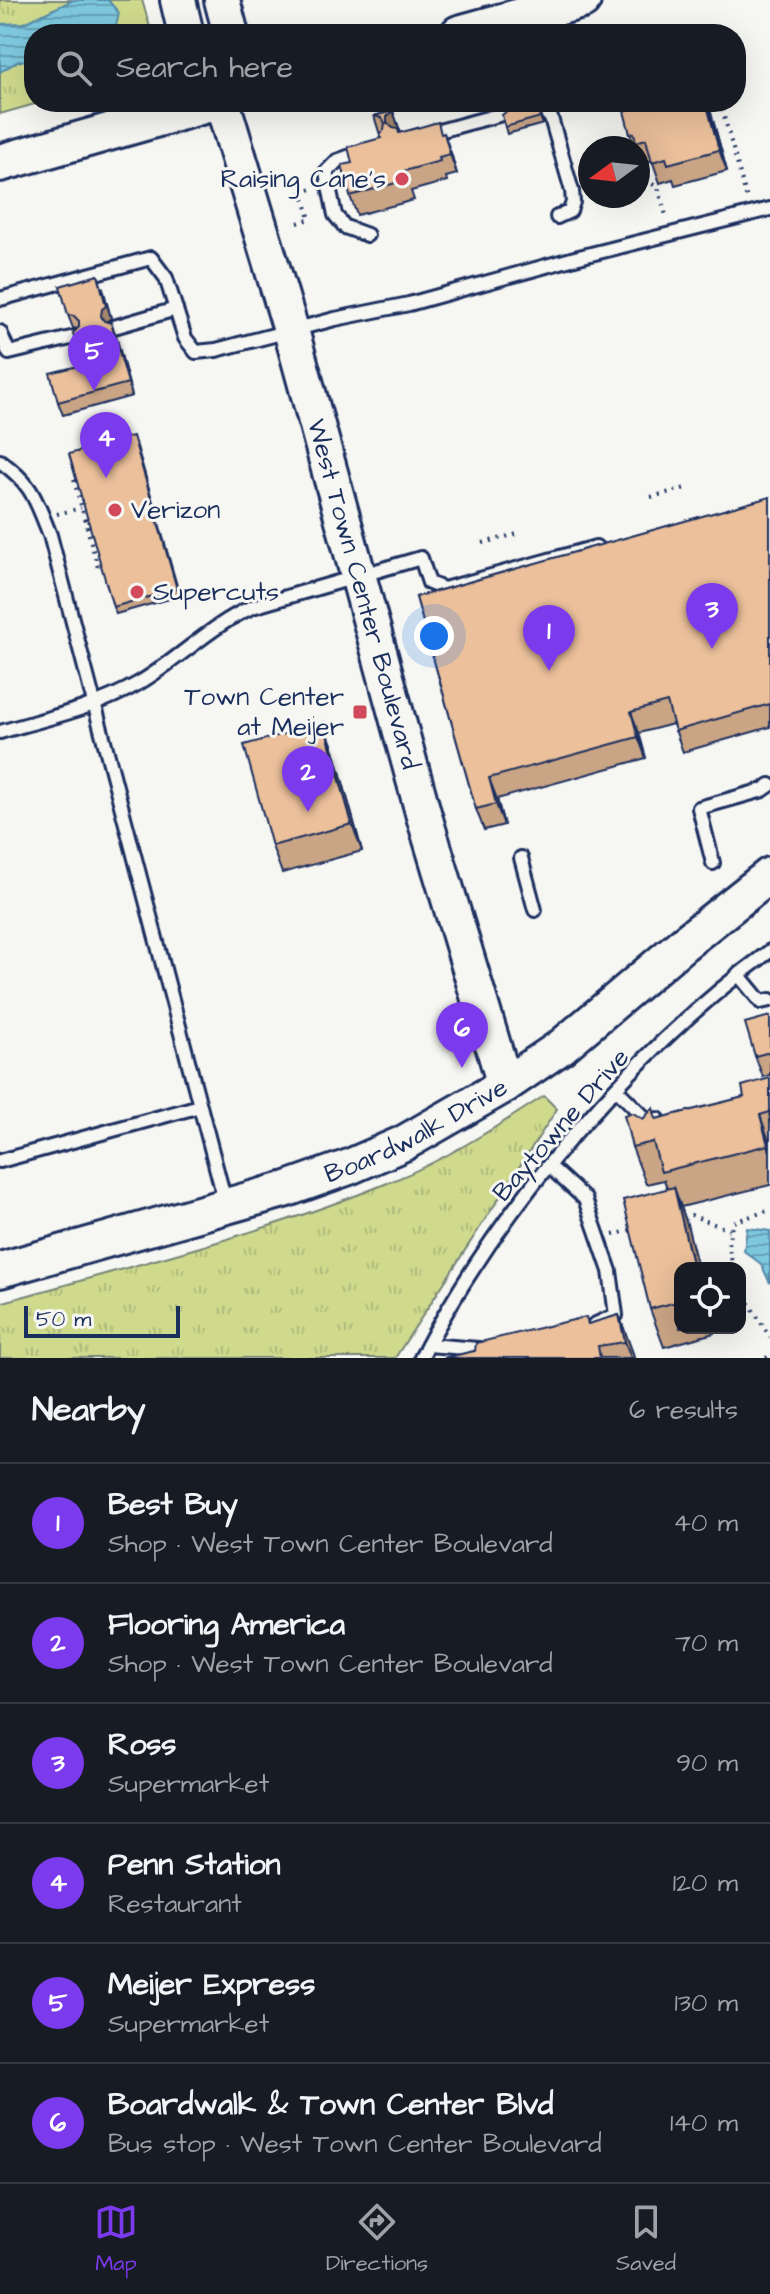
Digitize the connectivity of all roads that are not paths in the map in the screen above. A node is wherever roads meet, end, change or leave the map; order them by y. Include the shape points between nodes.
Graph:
1 (178, 0) edge
2 (222, 0) edge
3 (582, 0) edge
4 (184, 24) edge
5 (228, 24) edge
6 (495, 24) edge
7 (179, 112) edge
8 (225, 112) edge
9 (546, 113) dead end
10 (502, 114) edge
11 (417, 137) edge
12 (374, 149) edge
13 (0, 163) edge
14 (770, 209) edge
15 (557, 217) dead end
16 (367, 235) dead end
17 (0, 299) edge
18 (176, 309) junction
19 (114, 327) edge
20 (291, 330) junction
21 (0, 332) edge
22 (75, 337) edge
23 (0, 461) edge
24 (608, 543) edge
25 (357, 577) junction
26 (93, 705) junction
27 (0, 732) edge
28 (770, 785) edge
29 (521, 858) dead end
30 (713, 863) dead end
31 (770, 875) edge
32 (535, 910) dead end
33 (770, 951) edge
34 (738, 974) junction
35 (770, 1000) edge
36 (505, 1085) junction
37 (617, 1090) junction
38 (200, 1106) junction
39 (679, 1114) edge
40 (0, 1161) edge
41 (549, 1166) junction
42 (226, 1206) junction
43 (0, 1270) edge
44 (578, 1330) edge
45 (428, 1345) junction
46 (509, 1347) edge
47 (421, 1358) edge

1 - 4 main road
2 - 5 main road
3 - 6 main road
7 - 13 main road
8 - 20 main road, West Town Center Boulevard
9 - 15 lane via 573,202 570,211
10 - 11 lane
12 - 16 lane via 337,161 326,172 335,215 345,227
14 - 20 lane
17 - 18 lane via 151,258 166,278
18 - 19 lane
18 - 20 lane via 185,338 196,352
20 - 25 main road, West Town Center Boulevard
21 - 22 lane via 9,353
23 - 26 lane via 22,477 50,535
24 - 25 lane via 444,589 429,583 421,558
25 - 26 lane via 232,616 143,681
25 - 36 main road, West Town Center Boulevard
26 - 27 lane
26 - 38 lane
28 - 30 lane via 699,808
29 - 32 lane
31 - 36 main road, Boardwalk Drive via 575,1036
33 - 34 lane, Baytowne Drive
34 - 35 lane via 761,1002
34 - 37 lane, Baytowne Drive
36 - 42 main road, Boardwalk Drive via 363,1161
37 - 39 lane via 650,1128
37 - 41 lane, Baytowne Drive
38 - 40 lane
38 - 42 lane
41 - 44 lane via 585,1199 610,1271 616,1315
41 - 45 lane, Baytowne Drive via 471,1272
42 - 43 main road, Boardwalk Drive
45 - 46 lane
45 - 47 lane, Baytowne Drive

